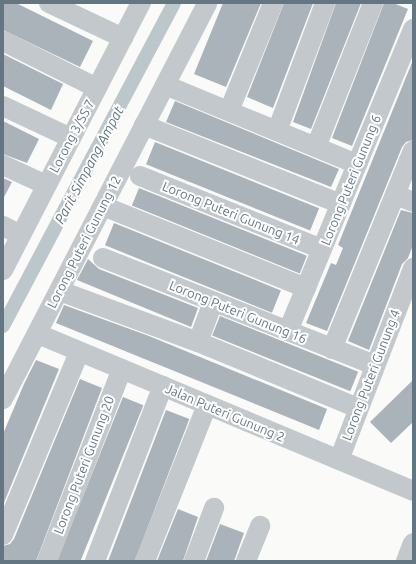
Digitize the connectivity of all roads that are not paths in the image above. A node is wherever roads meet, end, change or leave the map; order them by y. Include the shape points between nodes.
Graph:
1 (50, 3) edge
2 (141, 3) edge
3 (207, 3) edge
4 (273, 3) edge
5 (325, 3) edge
6 (373, 3) edge
7 (413, 29) edge
8 (124, 38) junction
9 (3, 42) edge
10 (165, 85) junction
11 (98, 88) junction
12 (3, 106) edge
13 (228, 111) junction
14 (144, 125) junction
15 (277, 131) junction
16 (71, 138) junction
17 (316, 147) junction
18 (413, 151) edge
19 (357, 164) junction
20 (3, 165) edge
21 (140, 176) dead end
22 (46, 185) junction
23 (404, 199) edge
24 (341, 204) junction
25 (103, 206) junction
26 (3, 226) edge
27 (21, 235) junction
28 (322, 249) junction
29 (103, 258) dead end
30 (413, 268) edge
31 (3, 270) edge
32 (306, 288) junction
33 (60, 291) junction
34 (213, 302) junction
35 (288, 331) junction
36 (38, 334) junction
37 (198, 342) junction
38 (332, 349) junction
39 (79, 352) junction
40 (374, 365) junction
41 (122, 369) junction
42 (162, 386) junction
43 (3, 399) edge
44 (207, 405) junction
45 (358, 408) junction
46 (339, 460) junction
47 (413, 491) edge
48 (214, 508) dead end
49 (260, 526) dead end
50 (3, 534) edge
51 (413, 543) edge
52 (47, 561) edge
53 (95, 561) edge
54 (145, 561) edge
55 (194, 561) edge
56 (246, 561) edge
57 (406, 561) edge

1 - 8 street
2 - 8 street, Lorong 3/SS 7
3 - 10 street, Lorong Puteri Gunung 12
4 - 13 street
5 - 15 street
6 - 17 street
7 - 19 street, Lorong Puteri Gunung 6
8 - 11 street, Lorong 3/SS 7
9 - 11 street
10 - 13 street
10 - 14 street, Lorong Puteri Gunung 12
11 - 16 street, Lorong 3/SS 7
12 - 16 street
13 - 15 street
14 - 24 street
14 - 25 street, Lorong Puteri Gunung 12
15 - 17 street
16 - 22 street, Lorong 3/SS 7
17 - 19 street
18 - 23 street
19 - 24 street, Lorong Puteri Gunung 6
20 - 22 street
21 - 28 street, Lorong Puteri Gunung 14
22 - 27 street, Lorong 3/SS 7
23 - 38 street
24 - 28 street, Lorong Puteri Gunung 6
25 - 32 street
25 - 33 street, Lorong Puteri Gunung 12
26 - 27 street
27 - 31 street, Lorong 3/SS 7
28 - 32 street, Lorong Puteri Gunung 6
29 - 34 street, Lorong Puteri Gunung 16
30 - 40 street, Lorong Puteri Gunung 4
32 - 35 street, Lorong Puteri Gunung 6
33 - 36 street, Lorong Puteri Gunung 12
33 - 37 street
34 - 35 street, Lorong Puteri Gunung 16
34 - 37 street
35 - 38 street, Lorong Puteri Gunung 16
36 - 39 street, Jalan Puteri Gunung 2
36 - 43 street, Lorong Puteri Gunung 12
37 - 45 street
38 - 40 street, Lorong Puteri Gunung 16
39 - 41 street, Jalan Puteri Gunung 2
39 - 50 street
40 - 45 street, Lorong Puteri Gunung 4
41 - 42 street, Jalan Puteri Gunung 2
41 - 52 street, Lorong Puteri Gunung 20
42 - 44 street, Jalan Puteri Gunung 2
42 - 53 street
44 - 46 street, Jalan Puteri Gunung 2
44 - 54 street
45 - 46 street, Lorong Puteri Gunung 4
46 - 47 street, Jalan Puteri Gunung 2
48 - 55 street
49 - 56 street
51 - 57 street

